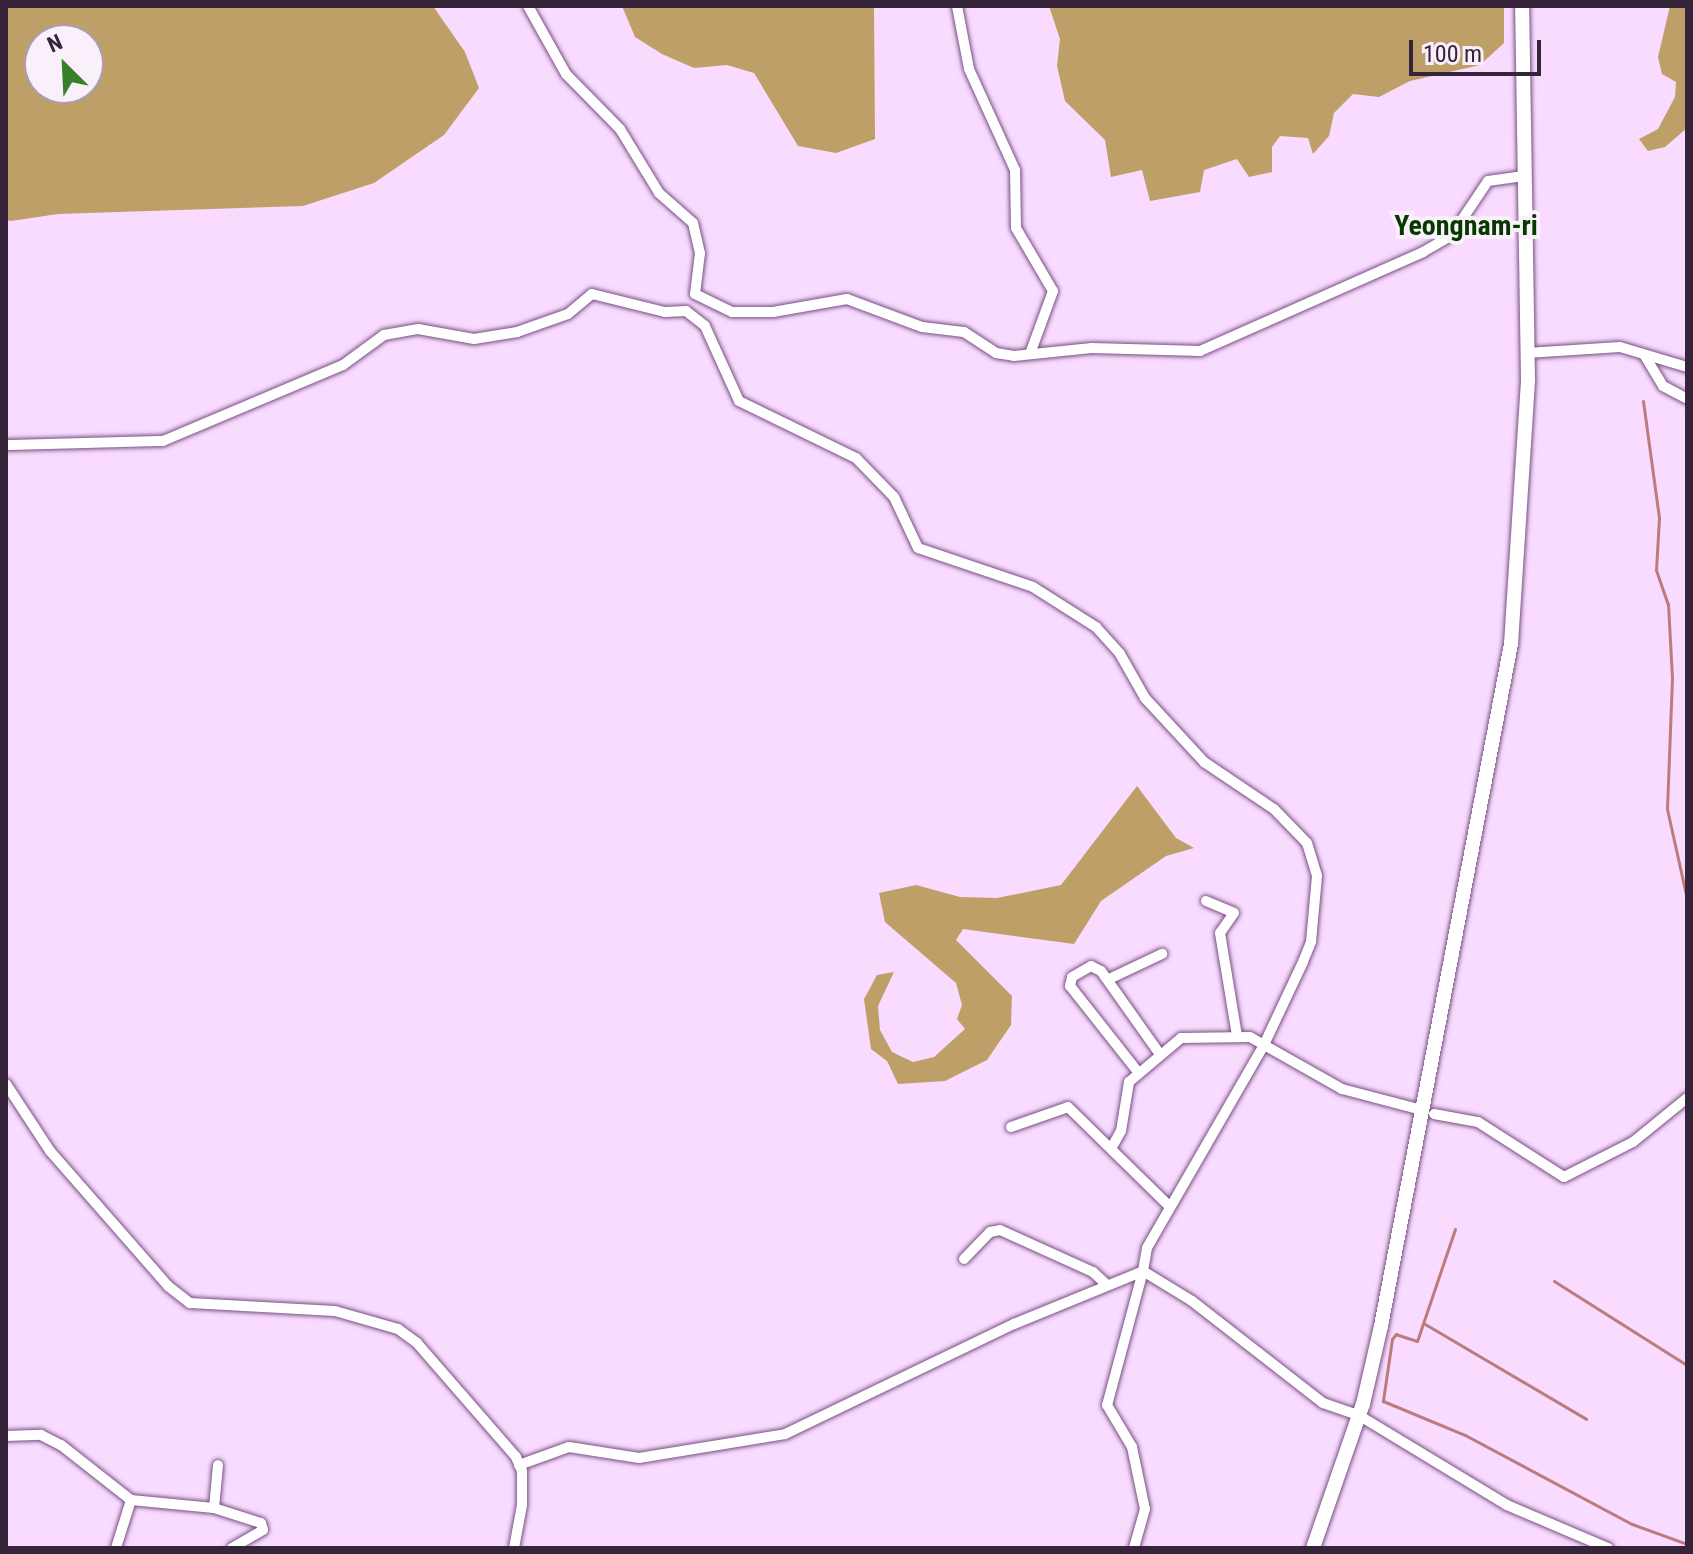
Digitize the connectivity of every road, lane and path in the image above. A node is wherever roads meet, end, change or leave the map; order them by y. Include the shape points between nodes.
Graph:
1 (528, 6) edge
2 (957, 6) edge
3 (1522, 6) edge
4 (1524, 176) junction
5 (1527, 353) junction
6 (1030, 354) junction
7 (1645, 356) junction
8 (1687, 367) edge
9 (1687, 399) edge
10 (6, 445) edge
11 (1206, 901) dead end
12 (1162, 954) dead end
13 (1109, 979) junction
14 (1237, 1036) junction
15 (1264, 1045) junction
16 (1159, 1053) junction
17 (1138, 1072) junction
18 (6, 1084) edge
19 (1687, 1098) edge
20 (1428, 1112) junction
21 (1011, 1127) dead end
22 (1112, 1147) junction
23 (1169, 1206) junction
24 (964, 1259) dead end
25 (1143, 1271) junction
26 (1106, 1284) junction
27 (1360, 1416) junction
28 (6, 1436) edge
29 (218, 1465) dead end
30 (519, 1465) junction
31 (131, 1500) junction
32 (214, 1508) junction
33 (116, 1548) edge
34 (232, 1548) edge
35 (514, 1548) edge
36 (1134, 1548) edge
37 (1313, 1548) edge
38 (1608, 1548) edge

1 - 6 street via 566,74 620,129 659,193 693,223 700,253 693,287 702,302 732,312 773,312 847,299 922,327 964,332 996,353
2 - 6 street via 969,69 1015,170 1019,236 1053,291
3 - 4 main road
4 - 5 main road
4 - 6 street via 1488,181 1451,236 1423,252 1200,351 1092,348
5 - 7 street via 1620,347
5 - 20 main road via 1525,481 1511,644
7 - 8 street
7 - 9 street via 1663,386
10 - 15 street via 163,441 343,365 384,335 418,329 474,339 517,332 568,314 592,294 665,312 686,311 705,326 739,401 856,458 889,491 909,536 928,554 1033,587 1096,627 1120,654 1145,698 1204,762 1274,809 1307,843 1317,876 1311,942
11 - 14 street via 1234,913 1220,933
12 - 13 street
13 - 16 street
13 - 17 street via 1091,966 1072,977 1070,986
14 - 15 street
14 - 16 street via 1181,1038
15 - 20 street via 1342,1089
15 - 23 street
16 - 17 street
17 - 22 street via 1124,1092 1121,1131
18 - 30 street via 50,1151 168,1286 190,1303 335,1311 398,1329 417,1343
19 - 20 street via 1633,1142 1564,1177 1478,1122
20 - 27 main road
21 - 22 street via 1068,1107
22 - 23 street
23 - 25 street via 1147,1248
24 - 26 street via 990,1232 1000,1230 1093,1272
25 - 26 street
25 - 27 street via 1192,1301 1288,1380 1323,1403
25 - 36 street via 1107,1405 1132,1447 1145,1509
26 - 30 street via 785,1434 639,1458 569,1447
27 - 37 main road
27 - 38 street via 1507,1505
28 - 31 street via 22,1432 51,1440
29 - 32 street
30 - 35 street via 522,1505
31 - 32 street
31 - 33 street
32 - 34 street via 261,1523 263,1530

